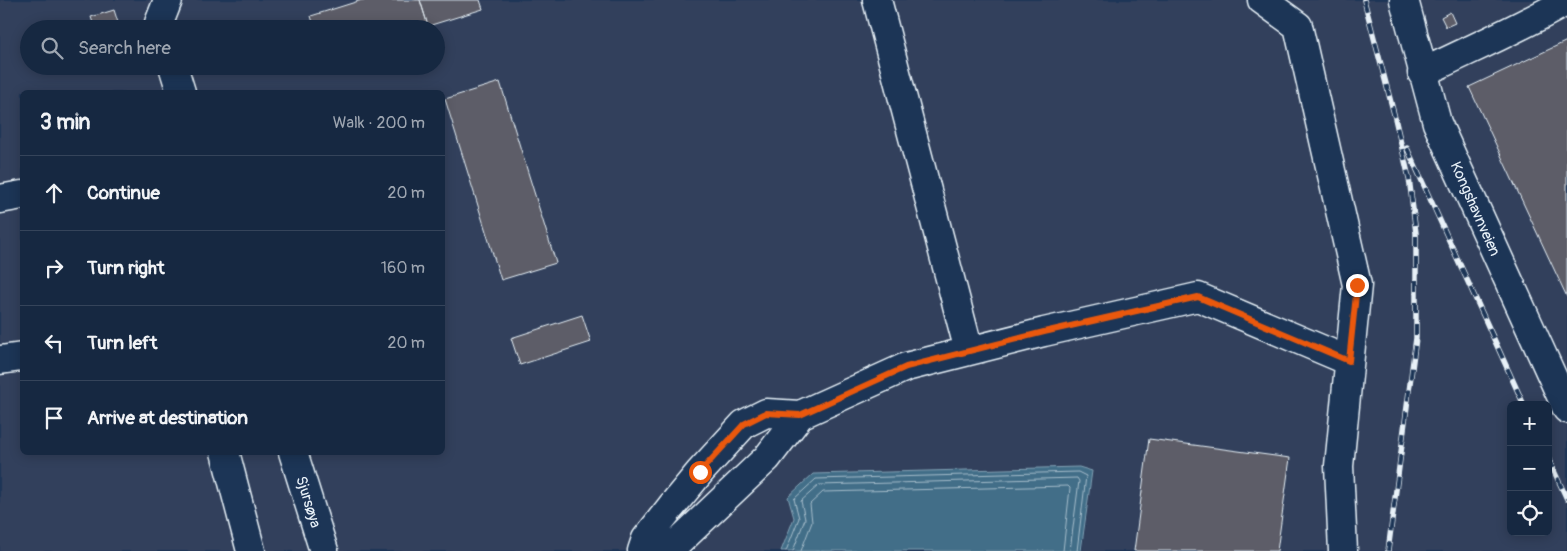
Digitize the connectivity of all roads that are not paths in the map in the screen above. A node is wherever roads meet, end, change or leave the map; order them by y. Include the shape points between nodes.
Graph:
1 (168, 0) edge
2 (877, 0) edge
3 (1262, 0) edge
4 (1404, 0) edge
5 (1567, 1) edge
6 (160, 20) edge
7 (1422, 73) junction
8 (176, 75) edge
9 (180, 90) edge
10 (20, 196) edge
11 (0, 199) edge
12 (969, 351) junction
13 (20, 357) edge
14 (0, 360) edge
15 (1349, 361) junction
16 (1567, 410) edge
17 (800, 415) junction
18 (226, 455) edge
19 (294, 455) edge
20 (251, 551) edge
21 (324, 551) edge
22 (642, 551) edge
23 (670, 551) edge
24 (1343, 551) edge

1 - 6 lane
2 - 12 lane
3 - 15 lane via 1298,26 1357,285
4 - 7 lane, Kongshavnveien
5 - 7 lane via 1519,28
7 - 16 lane, Kongshavnveien via 1437,123
8 - 9 lane
10 - 11 lane
12 - 15 lane via 1198,297
12 - 17 lane via 906,367
13 - 14 lane
15 - 24 lane via 1340,466
17 - 22 lane via 766,413 744,424 671,507 646,540
17 - 23 lane via 767,458
18 - 20 lane
19 - 21 lane, Sjursøya

